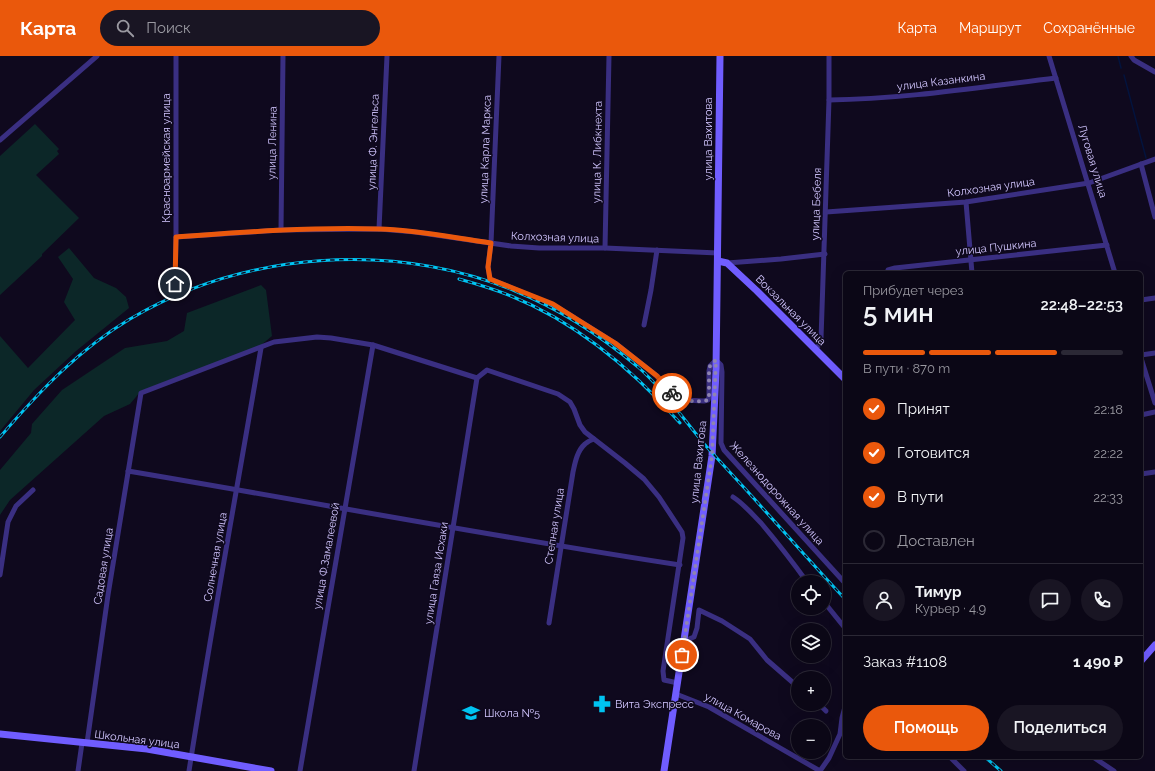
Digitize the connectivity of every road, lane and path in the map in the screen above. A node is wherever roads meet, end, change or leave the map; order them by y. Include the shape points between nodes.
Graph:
1 (97, 56) edge
2 (176, 56) edge
3 (283, 56) edge
4 (387, 56) edge
5 (499, 56) edge
6 (609, 56) edge
7 (720, 56) edge
8 (829, 56) edge
9 (1049, 56) edge
10 (1131, 56) edge
11 (1155, 72) edge
12 (1056, 78) junction
13 (829, 100) junction
14 (0, 140) edge
15 (1155, 159) edge
16 (1141, 164) junction
17 (1088, 183) junction
18 (966, 202) junction
19 (826, 212) junction
20 (1155, 217) edge
21 (379, 229) junction
22 (281, 230) junction
23 (176, 237) junction
24 (491, 243) junction
25 (1107, 245) junction
26 (605, 248) junction
27 (657, 250) junction
28 (718, 252) junction
29 (825, 254) junction
30 (970, 260) junction
31 (718, 261) junction
32 (727, 263) junction
33 (890, 271) edge
34 (972, 271) edge
35 (1114, 271) edge
36 (175, 284) dead end
37 (1155, 298) edge
38 (1143, 300) edge
39 (644, 325) dead end
40 (373, 345) junction
41 (261, 348) junction
42 (815, 350) junction
43 (1155, 353) edge
44 (1143, 355) edge
45 (716, 360) junction
46 (1143, 364) edge
47 (843, 377) edge
48 (477, 378) junction
49 (1155, 403) edge
50 (1155, 412) edge
51 (1143, 415) edge
52 (594, 439) junction
53 (128, 471) junction
54 (1155, 472) edge
55 (1143, 474) edge
56 (237, 489) junction
57 (33, 490) dead end
58 (733, 497) dead end
59 (344, 509) junction
60 (453, 527) junction
61 (561, 547) junction
62 (680, 565) junction
63 (0, 575) edge
64 (802, 575) edge
65 (843, 581) edge
66 (831, 611) edge
67 (549, 623) dead end
68 (843, 626) edge
69 (684, 641) junction
70 (1155, 645) edge
71 (1143, 659) edge
72 (791, 680) edge
73 (678, 683) junction
74 (676, 694) junction
75 (843, 714) edge
76 (0, 734) edge
77 (85, 743) junction
78 (192, 757) junction
79 (952, 759) edge
80 (1096, 759) edge
81 (78, 771) edge
82 (189, 771) edge
83 (271, 771) edge
84 (300, 771) edge
85 (414, 771) edge
86 (664, 771) edge
87 (820, 771) edge
88 (964, 771) edge
89 (1114, 771) edge

1 - 14 street
2 - 23 street, Красноармейская улица
3 - 22 street, улица Ленина
4 - 21 street, улица Ф. Энгельса
5 - 24 street, улица Карла Маркса
6 - 26 street, улица К. Либкнехта
7 - 28 main road, улица Вахитова
8 - 13 street, улица Бебеля
9 - 12 street, Луговая улица
10 - 11 street
12 - 13 street, улица Казанкина via 902,96
12 - 17 street, Луговая улица
13 - 19 street, улица Бебеля
15 - 16 street, Колхозная улица
16 - 17 street, Колхозная улица
16 - 20 street
17 - 18 street, Колхозная улица
17 - 25 street, Луговая улица
18 - 19 street, Колхозная улица
18 - 30 street
19 - 29 street, улица Бебеля
21 - 22 street, Колхозная улица
21 - 24 street, Колхозная улица
22 - 23 street, Колхозная улица
23 - 36 street, Красноармейская улица
24 - 26 street, Колхозная улица via 539,248
24 - 45 street, улица Карла Маркса via 488,267 490,279 553,304 615,343 657,376 682,400 708,400 710,366
25 - 30 street, улица Пушкина
25 - 35 street, Луговая улица
26 - 27 street, Колхозная улица
27 - 28 street, Колхозная улица
27 - 39 street
28 - 31 main road, улица Вахитова
29 - 32 street
29 - 42 street, улица Бебеля via 821,339
30 - 33 street, улица Пушкина via 895,268
30 - 34 street
31 - 32 main road
31 - 45 main road, улица Вахитова
32 - 42 main road, Вокзальная улица
37 - 38 street
40 - 41 street via 317,337 274,342
40 - 48 street
40 - 59 street, улица Ф.Замалеевой
41 - 53 street, Садовая улица via 141,393
41 - 56 street, Солнечная улица
42 - 47 main road, Вокзальная улица
43 - 44 street
45 - 65 street, Железнодорожная улица via 721,365 722,372 721,443 724,450
45 - 69 main road, улица Вахитова via 712,456
46 - 49 street
48 - 52 street via 486,370 558,394 570,402 580,425
48 - 60 street, улица Гаяза Исхаки
50 - 51 street
52 - 61 street, Степная улица via 585,444 576,460
52 - 62 street via 625,462 659,497 684,538
53 - 56 street
53 - 77 street, Садовая улица
54 - 55 street
56 - 59 street
56 - 78 street, Солнечная улица
57 - 63 street via 12,512 8,522
58 - 64 street via 750,511
59 - 60 street
59 - 84 street, улица Ф.Замалеевой
60 - 61 street
60 - 85 street, улица Гаяза Исхаки
61 - 62 street
61 - 67 street, Степная улица
62 - 73 street via 663,671 664,680
66 - 68 street
69 - 72 street via 694,637 699,610 750,639 767,660
69 - 73 main road, улица Вахитова
70 - 71 main road
73 - 74 main road, улица Вахитова
74 - 86 main road, улица Вахитова
74 - 87 street, улица Комарова via 709,707
75 - 87 street via 840,734
76 - 77 main road, Школьная улица
77 - 78 main road, Школьная улица via 147,749
77 - 81 street, Садовая улица
78 - 82 street, Солнечная улица
78 - 83 main road, Школьная улица
79 - 88 street
80 - 89 street

